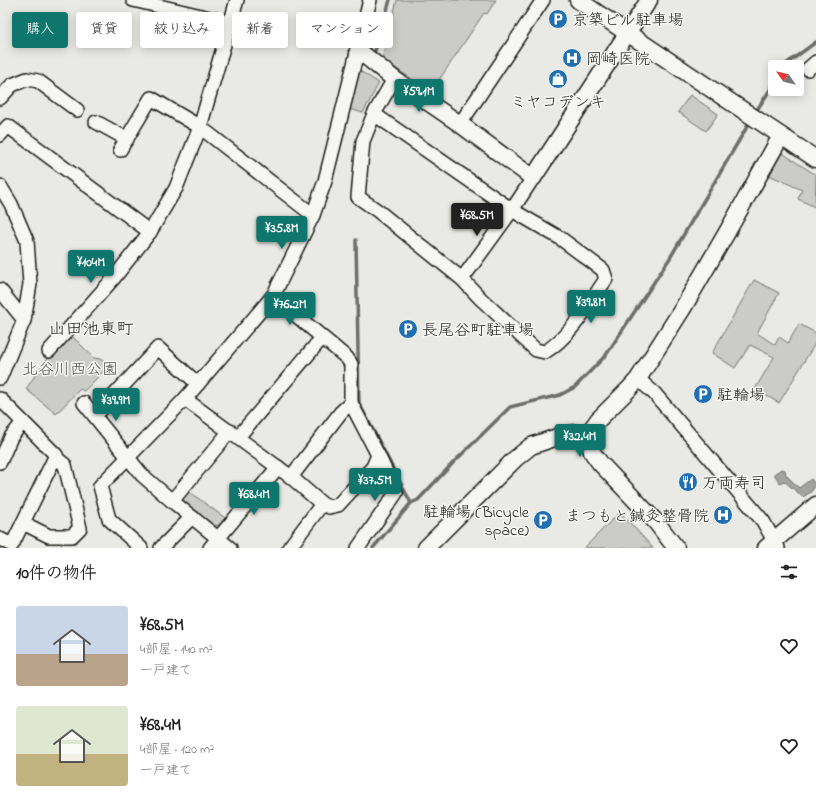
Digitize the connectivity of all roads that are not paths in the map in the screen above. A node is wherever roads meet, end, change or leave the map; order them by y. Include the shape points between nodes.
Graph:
1 (133, 0) edge
2 (237, 0) edge
3 (370, 0) edge
4 (544, 0) edge
5 (578, 0) edge
6 (649, 0) edge
7 (171, 4) edge
8 (231, 22) junction
9 (628, 33) junction
10 (358, 50) junction
11 (394, 79) junction
12 (0, 98) edge
13 (77, 110) dead end
14 (374, 114) junction
15 (96, 122) dead end
16 (460, 124) junction
17 (3, 127) edge
18 (200, 127) junction
19 (781, 136) junction
20 (816, 159) edge
21 (533, 178) junction
22 (0, 186) edge
23 (512, 210) junction
24 (313, 215) junction
25 (150, 232) junction
26 (462, 279) junction
27 (0, 290) edge
28 (273, 296) junction
29 (24, 320) junction
30 (322, 338) junction
31 (49, 351) dead end
32 (0, 378) edge
33 (638, 379) junction
34 (198, 384) junction
35 (0, 399) edge
36 (185, 399) junction
37 (84, 403) dead end
38 (351, 403) junction
39 (95, 416) junction
40 (24, 422) junction
41 (234, 434) junction
42 (589, 439) junction
43 (378, 455) junction
44 (55, 457) junction
45 (129, 457) junction
46 (0, 462) edge
47 (278, 467) junction
48 (291, 477) junction
49 (172, 501) junction
50 (322, 504) junction
51 (816, 505) edge
52 (192, 517) junction
53 (23, 523) junction
54 (0, 539) edge
55 (214, 543) edge
56 (11, 546) edge
57 (772, 546) edge
58 (141, 548) edge
59 (161, 548) edge
60 (230, 548) edge
61 (289, 548) edge
62 (358, 548) edge
63 (426, 548) edge
64 (676, 548) edge

1 - 7 street
2 - 8 street
3 - 10 street
4 - 16 street
5 - 9 street
6 - 9 street
7 - 8 street
8 - 18 street
9 - 19 street
9 - 21 street
10 - 11 street
10 - 24 street via 325,181
11 - 14 street
11 - 16 street
12 - 13 street via 12,85 27,79 38,81
14 - 23 street
14 - 26 street via 363,141 358,197
15 - 18 street via 124,144 151,98
16 - 21 street
17 - 25 street
18 - 24 street
18 - 25 street via 176,188
19 - 20 street
19 - 33 street via 687,302
21 - 23 street
22 - 29 street via 11,204 26,241 30,284
23 - 26 street
23 - 26 street via 560,238 603,270 606,279 582,316 555,346 545,352 536,350
24 - 28 street
25 - 31 street via 113,279
27 - 29 street
28 - 30 street
28 - 34 street
29 - 32 street
30 - 38 street via 351,364
30 - 41 street
33 - 42 street via 598,420 590,431
33 - 57 street via 654,393 763,521
34 - 36 street
34 - 39 street via 158,348
35 - 40 street
36 - 41 street
36 - 45 street
37 - 39 street
38 - 43 street
38 - 48 street via 341,412
39 - 45 street
40 - 44 street via 56,454
40 - 46 street via 12,437
41 - 47 street
41 - 49 street
42 - 63 street via 575,433 531,446
42 - 64 street via 592,452 600,463 656,522
43 - 50 street via 372,468 338,505 329,507
43 - 62 street via 396,494
44 - 53 street
44 - 53 street via 65,465 80,528 72,536 49,536
45 - 49 street via 142,475
45 - 58 street via 100,486 109,519
47 - 48 street
47 - 55 street
48 - 50 street
49 - 52 street
50 - 61 street
51 - 57 street
52 - 55 street
52 - 59 street
53 - 56 street
54 - 56 street
55 - 60 street

